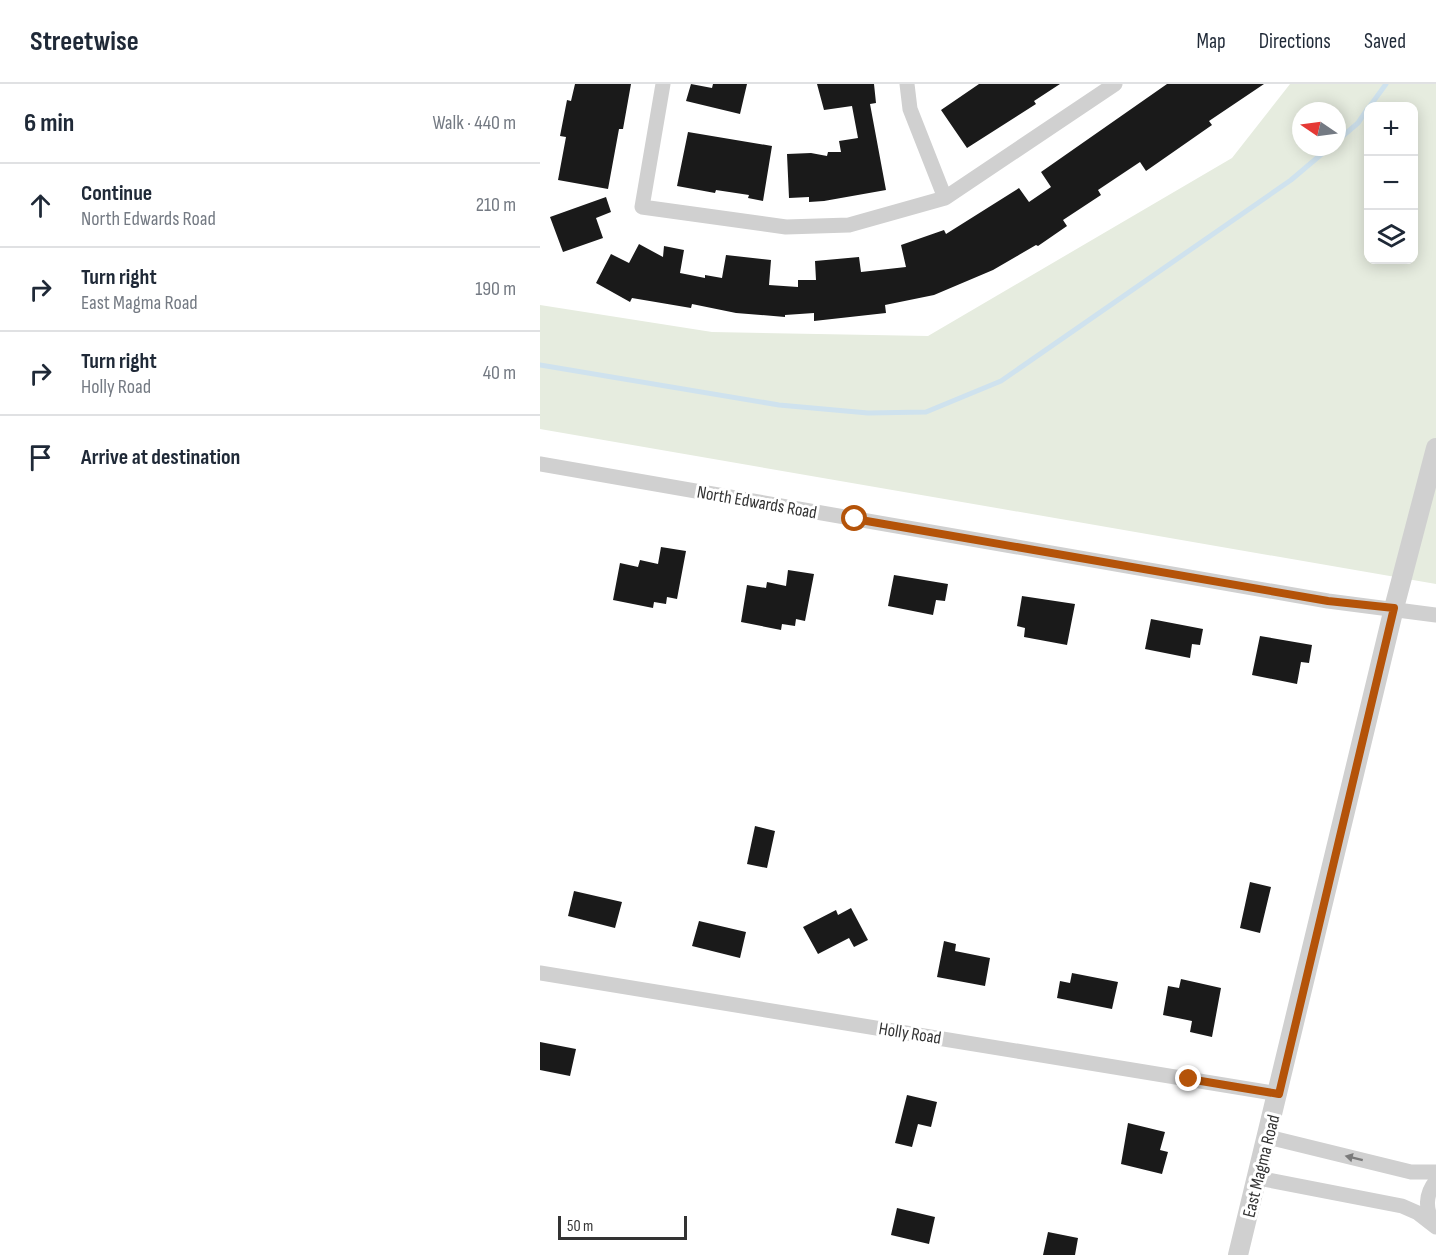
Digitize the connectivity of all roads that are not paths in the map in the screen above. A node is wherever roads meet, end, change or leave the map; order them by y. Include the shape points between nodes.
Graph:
1 (663, 84) edge
2 (907, 84) edge
3 (1115, 84) edge
4 (945, 198) junction
5 (1436, 448) edge
6 (540, 464) edge
7 (1394, 608) junction
8 (1436, 615) edge
9 (540, 973) edge
10 (1279, 1094) junction
11 (1268, 1137) junction
12 (1436, 1172) edge
13 (1258, 1178) junction
14 (1436, 1181) edge
15 (1436, 1227) edge
16 (1239, 1255) edge

1 - 4 street via 642,207 786,227 849,225
2 - 4 street via 910,109
3 - 4 street
5 - 7 street, East Magma Road
6 - 7 street, North Edwards Road via 1328,601
7 - 8 street, North Edwards Road
7 - 10 street, East Magma Road
9 - 10 street, Holly Road
10 - 11 street, East Magma Road
12 -> 11 street via 1411,1172
11 - 13 street, East Magma Road
13 - 15 street via 1402,1206
13 - 16 street, East Magma Road
14 - 15 street via 1427,1206

